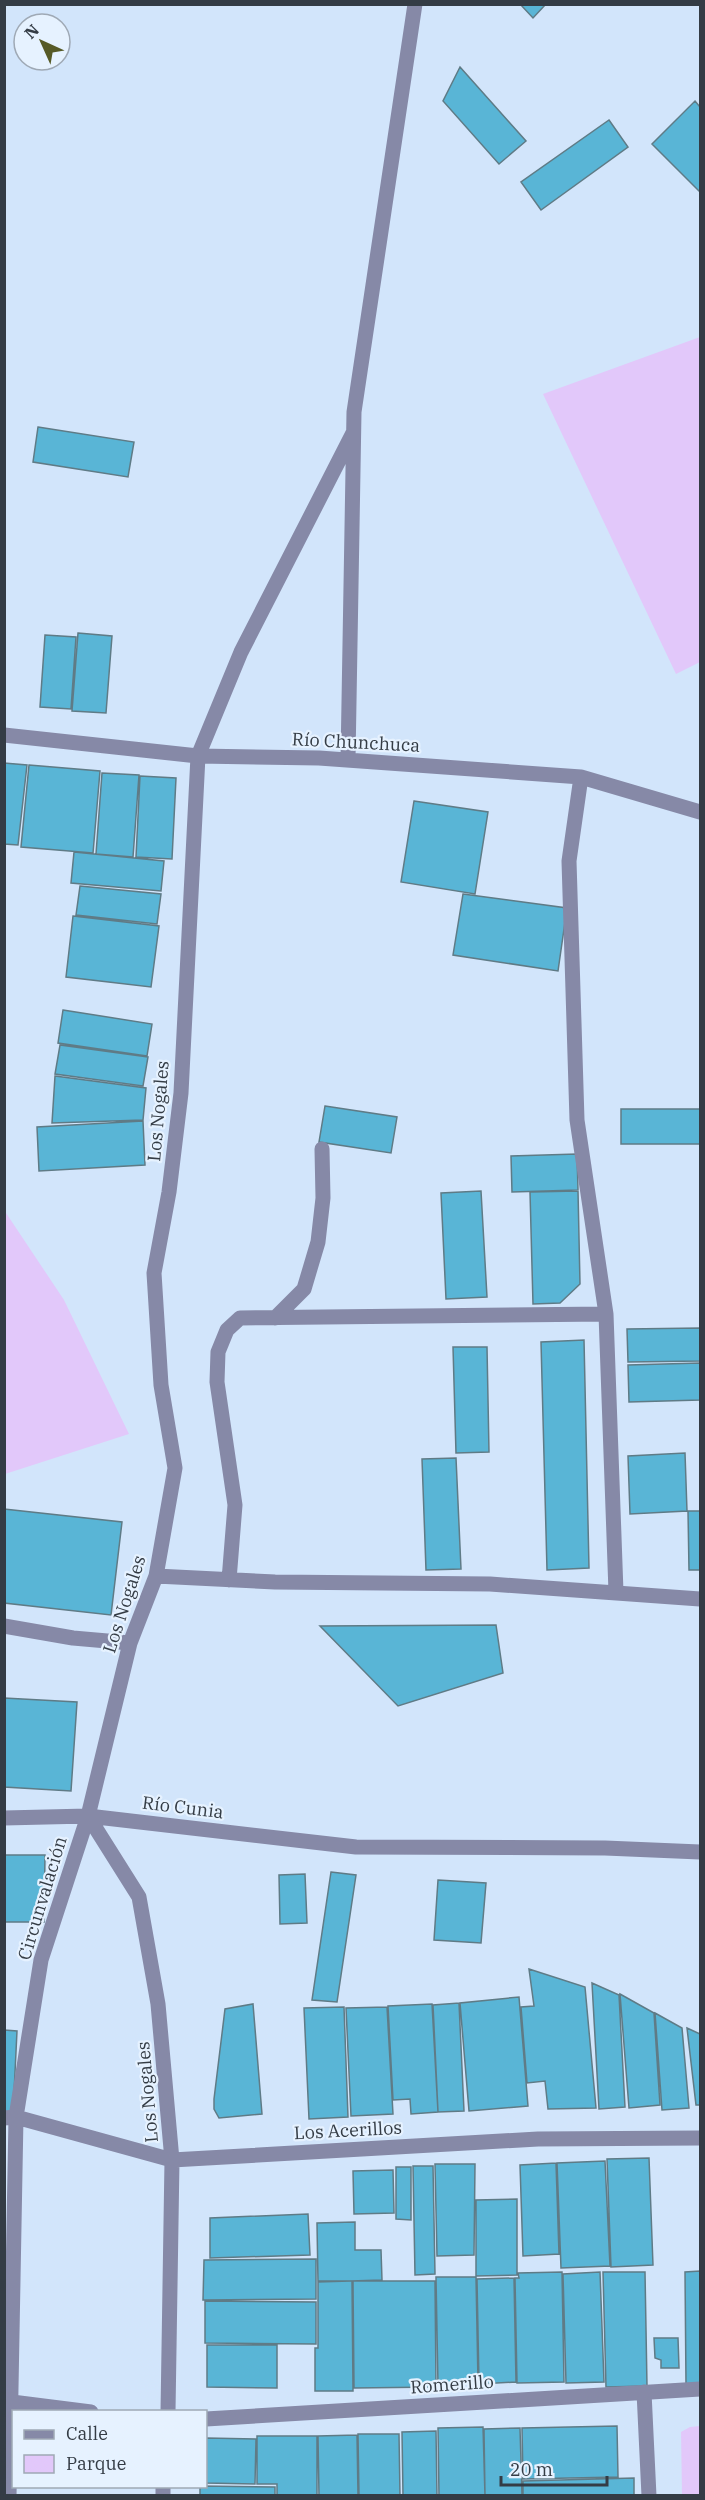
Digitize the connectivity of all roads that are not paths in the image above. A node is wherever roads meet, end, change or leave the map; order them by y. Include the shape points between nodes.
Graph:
1 (415, 4) edge
2 (353, 433) junction
3 (4, 735) edge
4 (198, 756) junction
5 (348, 760) junction
6 (581, 777) junction
7 (700, 812) edge
8 (322, 1149) dead end
9 (606, 1314) junction
10 (275, 1318) junction
11 (156, 1576) junction
12 (229, 1580) junction
13 (616, 1592) junction
14 (700, 1599) edge
15 (4, 1626) edge
16 (130, 1643) junction
17 (88, 1816) junction
18 (4, 1818) edge
19 (700, 1852) edge
20 (10, 2117) edge
21 (700, 2138) edge
22 (172, 2160) junction
23 (700, 2389) edge
24 (644, 2392) junction
25 (7, 2401) edge
26 (76, 2410) edge
27 (168, 2410) edge
28 (207, 2420) edge
29 (9, 2496) edge
30 (649, 2496) edge

1 - 2 street
2 - 4 street, Los Nogales via 241,652
2 - 5 street
3 - 4 street, Río Chunchuca
4 - 5 street, Río Chunchuca
4 - 11 street, Los Nogales via 181,1093 170,1192 154,1274 161,1385 175,1468
5 - 6 street, Río Chunchuca
6 - 7 street, Río Chunchuca
6 - 9 street via 569,861 577,1120
8 - 10 street via 323,1198 318,1242 304,1289
9 - 10 street
9 - 13 street
10 - 12 street via 240,1318 227,1330 218,1352 217,1382 235,1505
11 - 12 street
11 - 16 street, Los Nogales
12 - 13 street via 490,1584
13 - 14 street
15 - 16 street
16 - 17 street, Los Nogales
17 - 18 street, Río Cunia
17 - 19 street, Río Cunia via 356,1847
17 - 20 street, Circunvalación via 41,1960
17 - 22 street, Los Nogales via 139,1897 158,2004
20 - 22 street, Los Acerillos
20 - 25 street, Circunvalación
21 - 22 street, Los Acerillos via 538,2139
22 - 27 street, Los Nogales
23 - 24 street, Romerillo
24 - 28 street, Romerillo
24 - 30 street
25 - 26 street
25 - 29 street, Circunvalación

